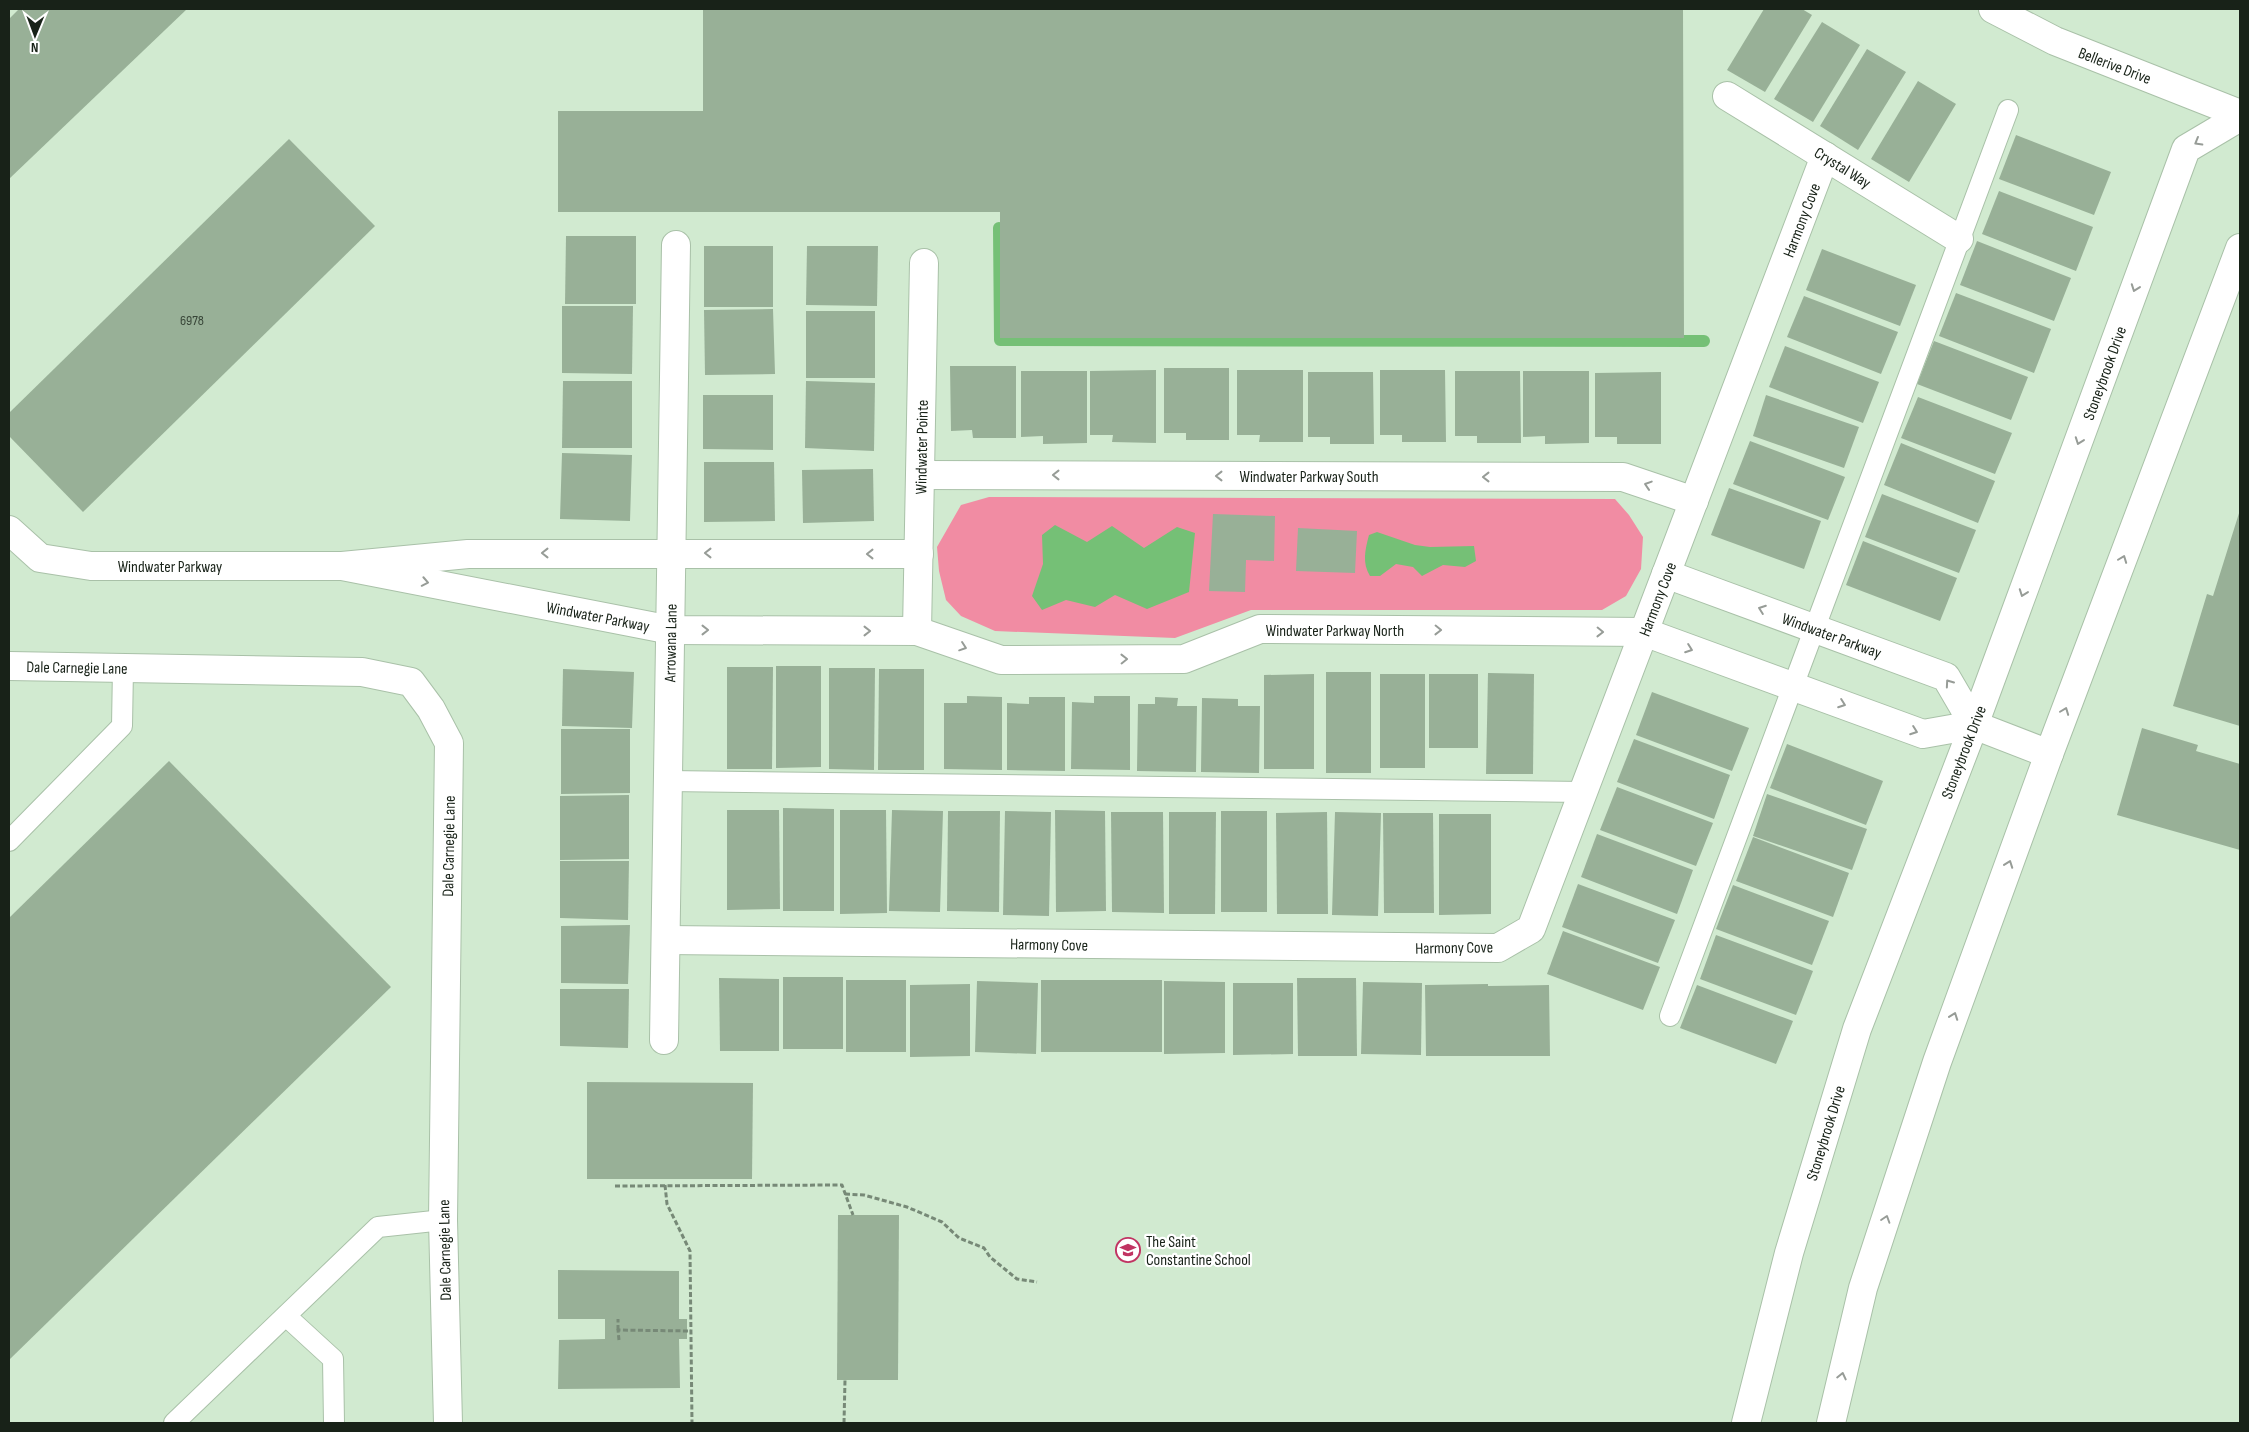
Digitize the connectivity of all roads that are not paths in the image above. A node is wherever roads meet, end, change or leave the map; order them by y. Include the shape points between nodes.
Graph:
1 (1993, 9) edge
2 (1727, 96) dead end
3 (2008, 110) dead end
4 (2240, 116) edge
5 (1825, 156) junction
6 (1959, 239) junction
7 (676, 245) dead end
8 (2240, 248) edge
9 (924, 263) dead end
10 (920, 475) junction
11 (1694, 501) junction
12 (9, 530) edge
13 (672, 552) junction
14 (919, 554) junction
15 (342, 566) junction
16 (1666, 574) junction
17 (1815, 629) junction
18 (671, 630) junction
19 (917, 632) junction
20 (1644, 632) junction
21 (9, 666) edge
22 (123, 668) junction
23 (1793, 687) junction
24 (1974, 725) junction
25 (2049, 754) junction
26 (668, 781) junction
27 (1583, 792) junction
28 (9, 841) edge
29 (666, 940) junction
30 (1670, 1016) dead end
31 (664, 1040) dead end
32 (443, 1220) junction
33 (286, 1316) junction
34 (174, 1423) edge
35 (334, 1423) edge
36 (448, 1423) edge
37 (1746, 1423) edge
38 (1831, 1423) edge

1 - 4 street, Bellerive Drive via 2055,41
2 - 5 street, Crystal Way
3 - 6 lane
4 -> 24 street, Stoneybrook Drive via 2186,149
5 - 6 street, Crystal Way
5 - 11 street, Harmony Cove
6 - 17 lane
7 - 13 street, Arrowana Lane
25 -> 8 street
9 - 10 street, Windwater Pointe
11 -> 10 street, Windwater Parkway South via 1624,478
10 - 14 street, Windwater Pointe
11 - 16 street, Harmony Cove
12 - 15 street, Windwater Parkway via 40,558 90,566
14 -> 13 street, Windwater Parkway
13 -> 15 street, Windwater Parkway via 468,554
13 - 18 street, Arrowana Lane
14 - 19 street, Windwater Pointe
15 -> 18 street, Windwater Parkway
17 -> 16 street, Windwater Parkway
16 - 20 street, Harmony Cove
17 - 23 lane
24 -> 17 street, Windwater Parkway via 1946,677
18 -> 19 street, Windwater Parkway
18 - 26 street, Arrowana Lane
19 -> 20 street, Windwater Parkway North via 1001,660 1184,659 1260,628
20 -> 23 street
20 - 27 street, Harmony Cove
21 - 22 street, Dale Carnegie Lane
22 - 28 lane via 122,726
22 - 32 street, Dale Carnegie Lane via 362,672 411,682 431,709 449,743
23 -> 24 street via 1922,734
23 - 30 lane
24 - 25 street
24 - 37 street, Stoneybrook Drive via 1857,1029 1789,1254
38 -> 25 street via 1866,1280 1937,1062
26 - 27 lane
26 - 29 street, Arrowana Lane
27 - 29 street, Harmony Cove via 1531,929 1498,948
29 - 31 street, Arrowana Lane
32 - 33 lane via 378,1227
32 - 36 street, Dale Carnegie Lane
33 - 34 lane
33 - 35 lane via 333,1359

